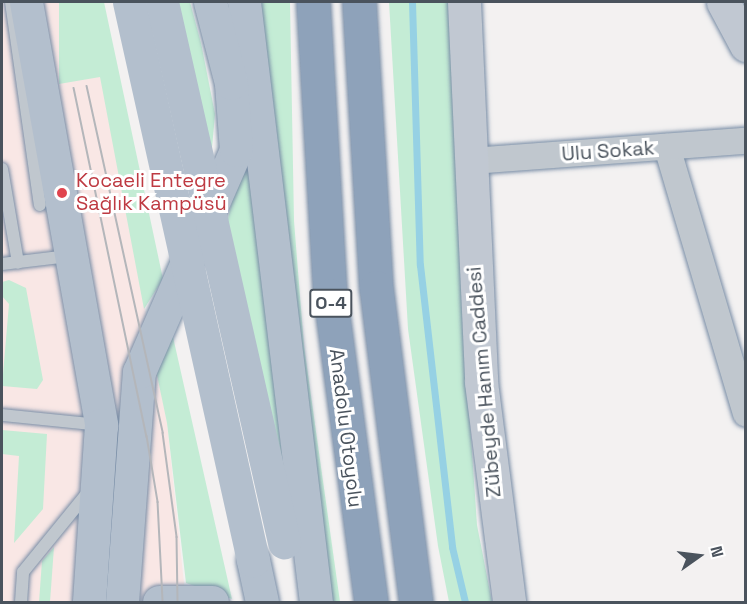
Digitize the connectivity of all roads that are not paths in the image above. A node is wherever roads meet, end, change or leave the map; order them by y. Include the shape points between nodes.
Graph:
1 (11, 2) edge
2 (26, 2) edge
3 (48, 2) edge
4 (129, 2) edge
5 (162, 2) edge
6 (210, 2) edge
7 (244, 2) edge
8 (313, 2) edge
9 (359, 2) edge
10 (464, 2) edge
11 (723, 2) edge
12 (746, 45) edge
13 (45, 115) junction
14 (746, 141) edge
15 (667, 147) junction
16 (471, 161) junction
17 (2, 170) edge
18 (40, 205) dead end
19 (70, 256) junction
20 (18, 263) junction
21 (2, 264) edge
22 (746, 414) edge
23 (2, 415) edge
24 (102, 425) junction
25 (97, 481) junction
26 (111, 598) edge
27 (21, 603) edge
28 (159, 603) edge
29 (212, 603) edge
30 (261, 603) edge
31 (296, 603) edge
32 (316, 603) edge
33 (370, 603) edge
34 (416, 603) edge
35 (509, 603) edge

1 - 18 lane
2 - 13 main road
3 - 13 main road
4 - 30 main road, bridge
5 - 31 main road, bridge
6 - 26 main road via 231,83 236,150 139,372
7 - 32 main road
8 - 33 highway, Anadolu Otoyolu / O-4 via 330,295
9 - 34 highway, O-4 via 376,288
10 - 16 street, Zübeyde Hanım Caddesi
11 - 12 street
13 - 19 main road
14 - 15 street, Ulu Sokak
15 - 16 street, Ulu Sokak
15 - 22 street
16 - 35 street, Zübeyde Hanım Caddesi via 481,382
17 - 20 lane
19 - 20 lane
19 - 24 main road
20 - 21 lane
23 - 24 lane
24 - 25 main road
25 - 26 main road
25 - 27 lane via 23,572
28 - 29 main road

